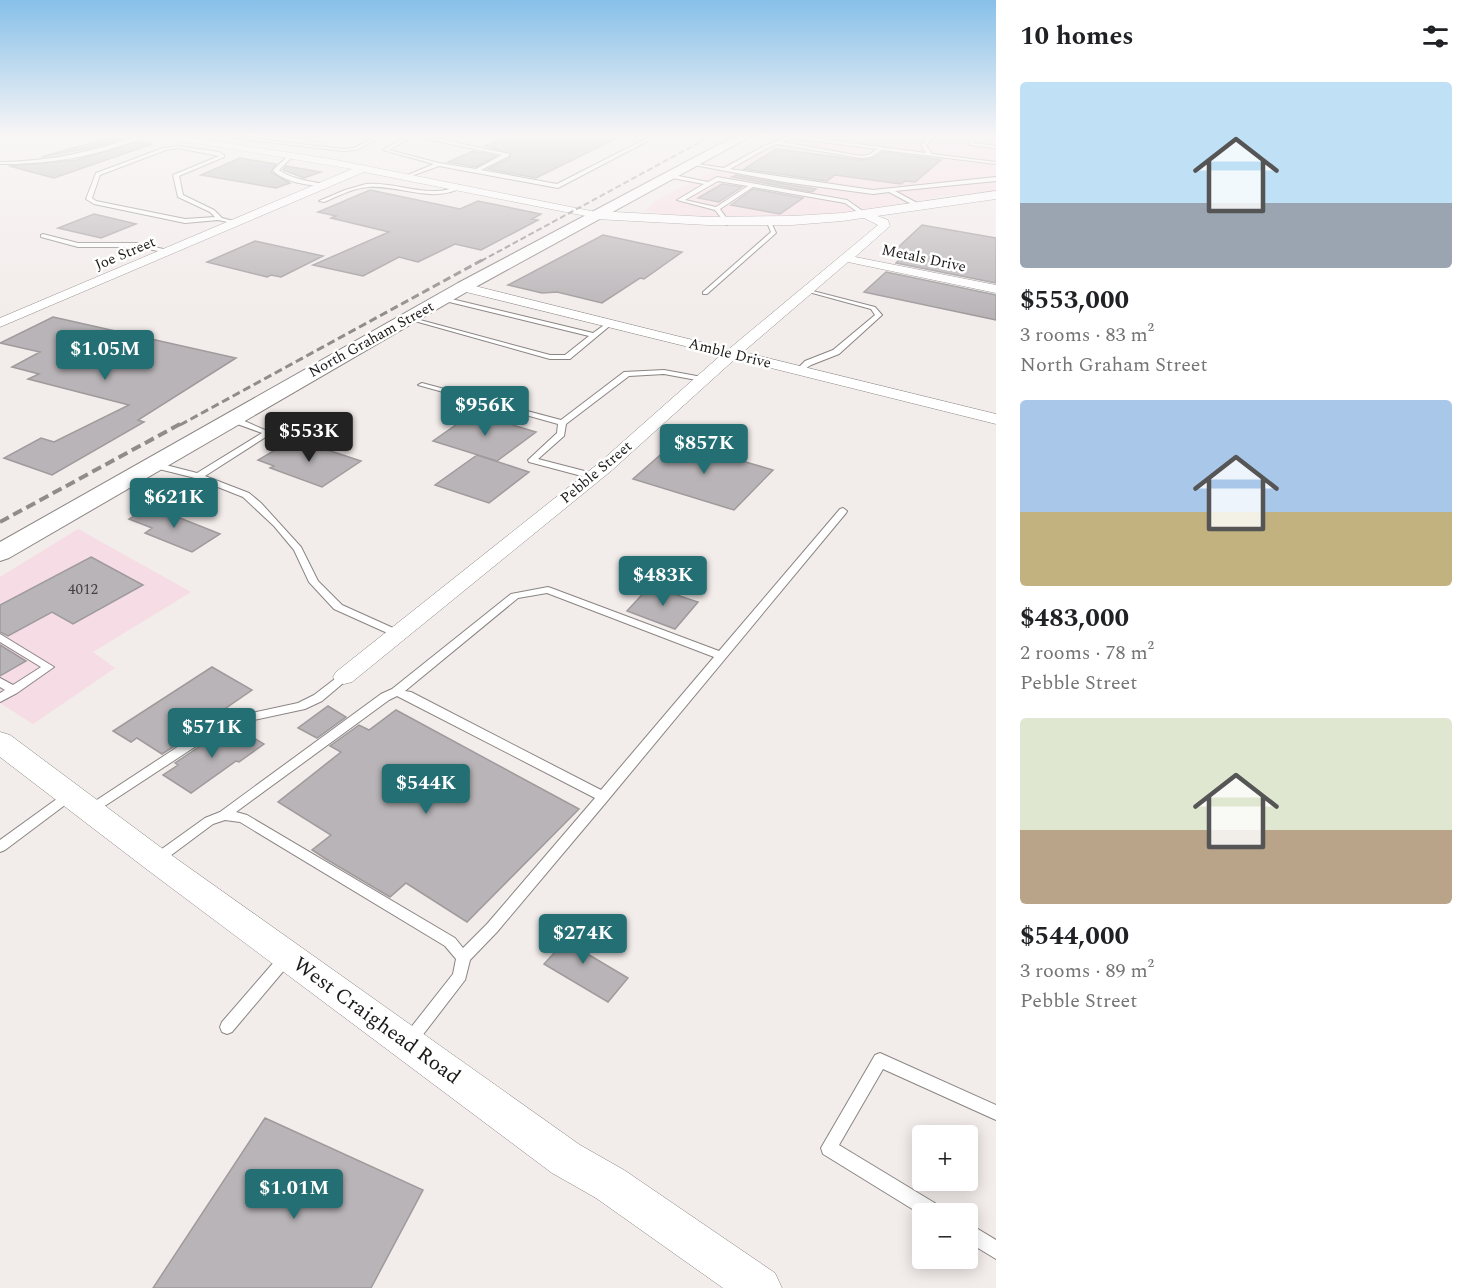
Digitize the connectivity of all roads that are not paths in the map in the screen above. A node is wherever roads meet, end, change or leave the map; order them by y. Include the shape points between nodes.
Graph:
1 (90, 195) edge
2 (180, 195) edge
3 (299, 195) edge
4 (337, 195) edge
5 (499, 195) edge
6 (633, 195) edge
7 (688, 195) edge
8 (696, 195) edge
9 (736, 195) edge
10 (809, 195) edge
11 (897, 195) edge
12 (996, 195) edge
13 (701, 196) dead end
14 (322, 201) dead end
15 (914, 206) junction
16 (717, 208) junction
17 (596, 215) junction
18 (858, 215) junction
19 (219, 218) junction
20 (768, 221) junction
21 (235, 223) junction
22 (727, 223) junction
23 (874, 233) junction
24 (43, 236) dead end
25 (169, 251) junction
26 (844, 258) junction
27 (463, 287) junction
28 (996, 289) edge
29 (807, 290) junction
30 (705, 293) dead end
31 (443, 298) junction
32 (407, 318) junction
33 (0, 322) edge
34 (609, 324) junction
35 (594, 335) junction
36 (733, 354) junction
37 (800, 370) junction
38 (702, 379) junction
39 (422, 385) dead end
40 (232, 419) junction
41 (996, 419) edge
42 (562, 423) junction
43 (154, 465) junction
44 (198, 476) junction
45 (593, 476) junction
46 (843, 510) dead end
47 (0, 553) edge
48 (398, 634) junction
49 (0, 637) edge
50 (722, 656) junction
51 (345, 677) joint
52 (0, 682) edge
53 (13, 690) junction
54 (396, 692) junction
55 (0, 698) edge
56 (0, 742) edge
57 (604, 797) junction
58 (80, 803) junction
59 (224, 815) junction
60 (0, 847) edge
61 (156, 860) junction
62 (288, 956) junction
63 (463, 958) junction
64 (228, 1027) dead end
65 (408, 1043) junction
66 (996, 1113) edge
67 (919, 1203) edge
68 (978, 1238) edge
69 (996, 1250) edge
70 (760, 1288) edge

1 - 19 lane via 94,202 185,221
2 - 19 lane
3 - 21 street, Joe Street
4 - 14 lane
5 - 17 street
6 - 17 main road, North Graham Street
7 - 16 lane via 680,200
8 - 13 lane
9 - 16 lane
10 - 18 lane via 847,202
11 - 15 lane
12 - 15 street
15 - 18 street
15 - 23 street, Pebble Street
16 - 22 lane
17 - 22 street
17 - 27 main road, North Graham Street
18 - 20 street
18 - 23 street
19 - 21 lane
20 - 22 street
20 - 30 lane via 774,231
21 - 25 street, Joe Street
23 - 26 street, Pebble Street
24 - 25 lane via 78,245 137,245
25 - 33 street, Joe Street
26 - 28 street, Metals Drive
26 - 29 street, Pebble Street
27 - 31 main road, North Graham Street
27 - 34 street, Amble Drive
29 - 36 street, Pebble Street
29 - 37 lane via 873,308 879,315 836,352
31 - 32 main road, North Graham Street
31 - 35 lane
32 - 35 lane via 550,357 567,357
32 - 40 main road, North Graham Street
34 - 35 lane
34 - 36 street, Amble Drive
36 - 37 street, Amble Drive
36 - 38 street, Pebble Street
37 - 41 street, Amble Drive
38 - 42 lane via 664,372 627,374
38 - 45 street, Pebble Street
39 - 42 lane
40 - 43 main road, North Graham Street
40 - 44 lane via 268,433
42 - 45 lane via 561,434 532,460
43 - 44 lane
43 - 47 main road, North Graham Street
44 - 48 lane via 246,495 271,517 298,549 314,582 338,607
45 - 48 street, Pebble Street
46 - 50 lane
48 - 51 street, Pebble Street
49 - 53 lane via 49,667
50 - 54 lane via 548,590 515,596
50 - 57 lane
51 - 58 lane via 301,706 212,730
52 - 53 lane
53 - 55 lane
54 - 57 lane
54 - 59 lane
56 - 58 street, West Craighead Road
57 - 63 lane
58 - 60 lane
58 - 61 street, West Craighead Road
59 - 61 lane via 209,821
59 - 63 lane via 243,818 450,942
61 - 62 street, West Craighead Road
62 - 64 lane
62 - 65 street, West Craighead Road
63 - 65 lane via 460,976
65 - 70 street, West Craighead Road via 566,1159 610,1184
66 - 67 lane via 880,1060 829,1148
68 - 69 lane

